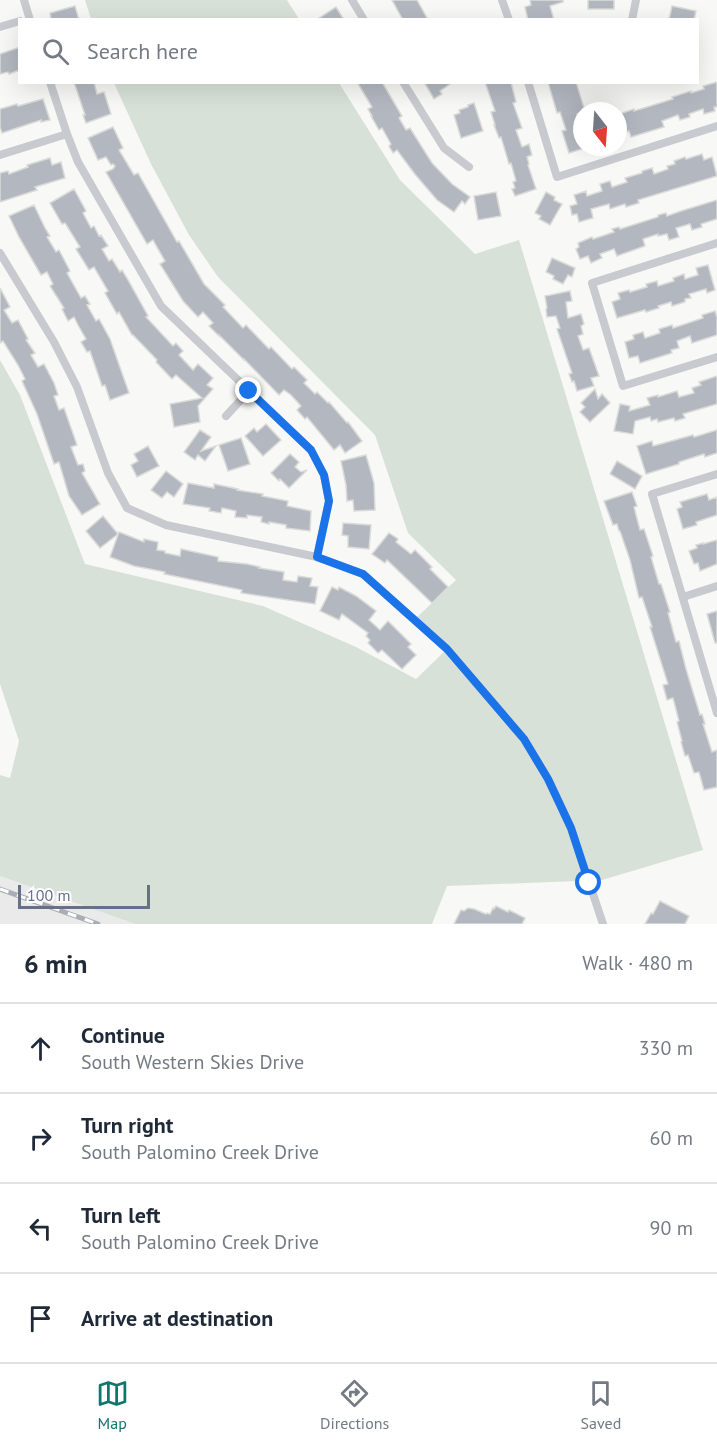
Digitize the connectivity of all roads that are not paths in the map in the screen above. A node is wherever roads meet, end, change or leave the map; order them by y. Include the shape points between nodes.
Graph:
1 (24, 0) edge
2 (352, 0) edge
3 (502, 0) edge
4 (636, 0) edge
5 (26, 18) edge
6 (363, 18) edge
7 (507, 18) edge
8 (632, 18) edge
9 (18, 21) edge
10 (0, 27) edge
11 (51, 84) edge
12 (404, 84) edge
13 (529, 84) edge
14 (717, 126) edge
15 (67, 134) junction
16 (0, 155) edge
17 (469, 167) dead end
18 (717, 243) edge
19 (0, 253) edge
20 (717, 357) edge
21 (249, 391) junction
22 (226, 416) dead end
23 (717, 474) edge
24 (317, 557) junction
25 (717, 586) edge
26 (683, 597) junction
27 (717, 713) edge
28 (603, 924) edge

1 - 5 street
2 - 6 street
3 - 7 street
4 - 8 street
9 - 10 street
11 - 15 street
12 - 17 street via 444,148
13 - 14 street via 557,177
15 - 16 street
15 - 21 street via 78,162 161,306
18 - 20 street via 592,283 623,386
19 - 24 street via 77,387 108,473 127,508 166,525
21 - 22 street
21 - 24 street via 311,450 324,475 329,501
23 - 26 street via 652,494
24 - 28 street via 363,574 447,649 524,739 571,828
25 - 26 street
26 - 27 street

